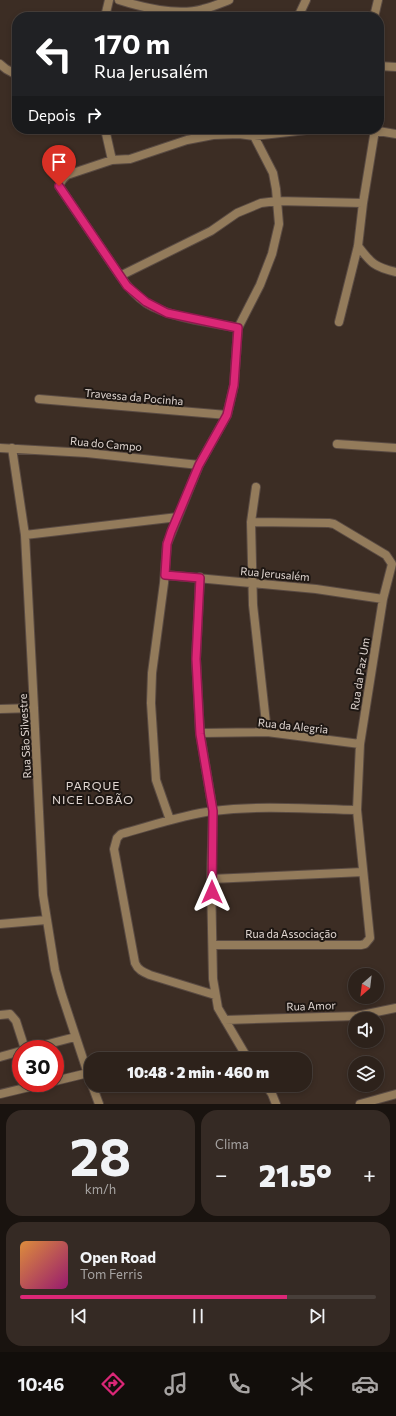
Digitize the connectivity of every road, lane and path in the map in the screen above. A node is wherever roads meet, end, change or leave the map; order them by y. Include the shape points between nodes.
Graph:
1 (109, 0) edge
2 (120, 0) edge
3 (204, 0) edge
4 (229, 0) edge
5 (306, 0) edge
6 (378, 0) edge
7 (202, 10) junction
8 (105, 12) edge
9 (300, 12) edge
10 (375, 12) edge
11 (0, 64) edge
12 (384, 66) edge
13 (396, 66) edge
14 (12, 72) edge
15 (384, 132) edge
16 (106, 134) edge
17 (271, 134) edge
18 (371, 134) edge
19 (396, 134) edge
20 (254, 136) junction
21 (112, 160) junction
22 (277, 201) junction
23 (363, 203) junction
24 (358, 246) junction
25 (396, 272) edge
26 (120, 276) junction
27 (339, 322) dead end
28 (238, 328) junction
29 (39, 399) dead end
30 (227, 415) junction
31 (337, 444) dead end
32 (0, 448) edge
33 (12, 448) junction
34 (396, 448) edge
35 (199, 465) junction
36 (256, 487) dead end
37 (178, 517) junction
38 (251, 522) junction
39 (25, 536) junction
40 (393, 571) edge
41 (165, 575) junction
42 (200, 578) junction
43 (252, 582) junction
44 (383, 599) junction
45 (0, 708) edge
46 (34, 708) junction
47 (267, 732) junction
48 (200, 734) junction
49 (360, 744) junction
50 (357, 810) junction
51 (213, 811) junction
52 (170, 820) junction
53 (362, 872) junction
54 (211, 879) junction
55 (46, 920) junction
56 (0, 924) edge
57 (368, 941) joint
58 (213, 945) junction
59 (215, 995) junction
60 (396, 1008) edge
61 (0, 1015) edge
62 (225, 1020) junction
63 (76, 1037) junction
64 (22, 1040) edge
65 (64, 1040) edge
66 (244, 1052) edge
67 (12, 1054) edge
68 (0, 1057) edge
69 (84, 1061) edge
70 (84, 1074) edge
71 (64, 1079) edge
72 (12, 1091) edge
73 (94, 1092) edge
74 (271, 1092) edge
75 (0, 1094) edge
76 (396, 1094) edge
77 (98, 1104) edge
78 (276, 1104) edge
79 (360, 1104) edge

1 - 8 street
2 - 7 street via 141,7 175,11
3 - 7 street
4 - 7 street
5 - 9 street
6 - 10 street
11 - 14 street
12 - 13 street
15 - 19 street
16 - 21 street
17 - 20 street
18 - 23 street
20 - 21 street via 213,135 187,140 130,159
20 - 22 street via 273,173
21 - 26 street via 67,175 59,186
22 - 23 street
22 - 26 street via 261,203 237,213 211,231
22 - 28 street via 279,224 272,254 260,285
23 - 24 street
24 - 25 street via 371,262 383,269
24 - 27 street
26 - 28 street via 127,286 146,302 167,313
28 - 30 street via 234,385
29 - 30 street, Travessa da Pocinha
30 - 35 street
31 - 34 street
32 - 33 street, Rua do Campo
33 - 35 street, Rua do Campo
33 - 39 street
35 - 37 street
36 - 38 street
37 - 39 street
37 - 41 street via 167,544
38 - 40 street, Rua da Paz Um via 334,524 386,555
38 - 43 street
39 - 46 street, Rua São Silvestre
40 - 44 street, Rua da Paz Um
41 - 42 street, Rua Jerusalém
41 - 52 street via 152,673 151,703 156,780
42 - 43 street, Rua Jerusalém
42 - 48 street via 196,659
43 - 44 street, Rua Jerusalém
43 - 47 street
44 - 49 street, Rua da Paz Um
45 - 46 street
46 - 55 street, Rua São Silvestre
47 - 48 street, Rua da Alegria
47 - 49 street, Rua da Alegria
48 - 51 street
49 - 50 street, Rua da Paz Um
50 - 51 street via 268,808
50 - 53 street, Rua da Paz Um
51 - 52 street
51 - 54 street
52 - 59 street via 121,834 115,844 135,963 141,971 150,975
53 - 54 street
53 - 57 street, Rua da Paz Um via 370,932
54 - 58 street
55 - 56 street
55 - 63 street, Rua São Silvestre via 55,970
57 - 58 street, Rua da Associação via 361,945
58 - 59 street
59 - 62 street via 218,1008
60 - 62 street, Rua Amor via 357,1016
61 - 64 street via 10,1014 16,1021
62 - 66 street
63 - 65 street
63 - 69 street, Rua São Silvestre
67 - 68 street
70 - 71 street
72 - 75 street
73 - 77 street, Rua São Silvestre
74 - 78 street
76 - 79 street

